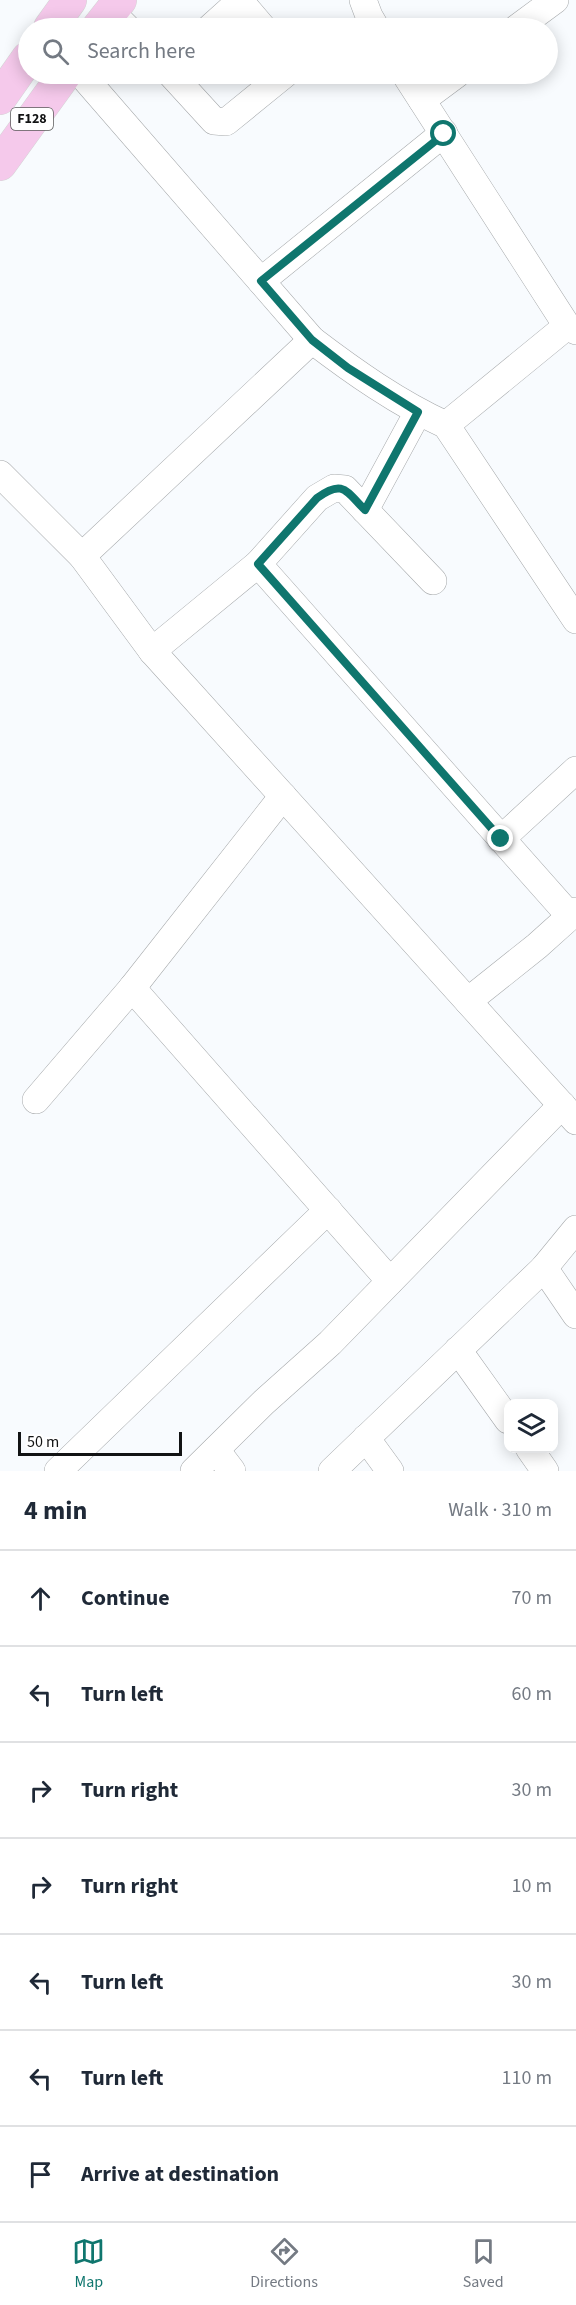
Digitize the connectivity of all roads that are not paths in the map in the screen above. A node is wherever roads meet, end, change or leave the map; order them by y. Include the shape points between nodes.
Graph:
1 (70, 0) edge
2 (239, 0) edge
3 (363, 0) edge
4 (555, 0) edge
5 (57, 18) edge
6 (220, 18) edge
7 (254, 18) edge
8 (370, 18) edge
9 (531, 18) edge
10 (18, 72) edge
11 (58, 84) edge
12 (90, 84) edge
13 (180, 84) edge
14 (273, 84) edge
15 (412, 84) edge
16 (444, 84) edge
17 (0, 98) edge
18 (422, 100) junction
19 (444, 134) junction
20 (0, 164) edge
21 (261, 281) junction
22 (571, 328) edge
23 (312, 340) junction
24 (418, 412) junction
25 (446, 424) junction
26 (0, 474) edge
27 (365, 510) junction
28 (82, 556) junction
29 (258, 564) junction
30 (433, 581) dead end
31 (576, 620) edge
32 (152, 651) junction
33 (576, 770) edge
34 (283, 796) junction
35 (501, 839) junction
36 (573, 913) edge
37 (132, 988) junction
38 (468, 1001) junction
39 (36, 1100) dead end
40 (569, 1113) edge
41 (328, 1210) junction
42 (576, 1229) edge
43 (544, 1268) junction
44 (390, 1281) junction
45 (576, 1315) edge
46 (458, 1350) junction
47 (504, 1414) edge
48 (366, 1438) junction
49 (532, 1453) edge
50 (224, 1461) edge
51 (58, 1471) edge
52 (194, 1471) edge
53 (332, 1471) edge
54 (390, 1471) edge
55 (545, 1471) edge

1 - 5 main road
2 - 6 street
2 - 7 street
3 - 8 street
4 - 9 street
10 - 17 main road, F128
11 - 20 main road, F128
12 - 21 street
13 - 14 street via 219,123 226,122
15 - 18 street
16 - 18 street
18 - 19 street
19 - 21 street
19 - 22 street
21 - 23 street
22 - 25 street
23 - 24 street
23 - 28 street
24 - 25 street
24 - 27 street
25 - 31 street
26 - 28 street
27 - 29 street via 345,489 326,492
27 - 30 street
28 - 32 street
29 - 32 street
29 - 35 street
32 - 34 street
33 - 35 street
34 - 37 street
34 - 38 street
35 - 36 street
36 - 38 street
37 - 39 street
37 - 41 street
38 - 40 street
40 - 44 street
41 - 44 street
41 - 51 street
42 - 43 street
43 - 45 street
43 - 46 street
44 - 50 street via 330,1343 264,1402
46 - 47 street
46 - 48 street
48 - 53 street
48 - 54 street
49 - 55 street
50 - 52 street

